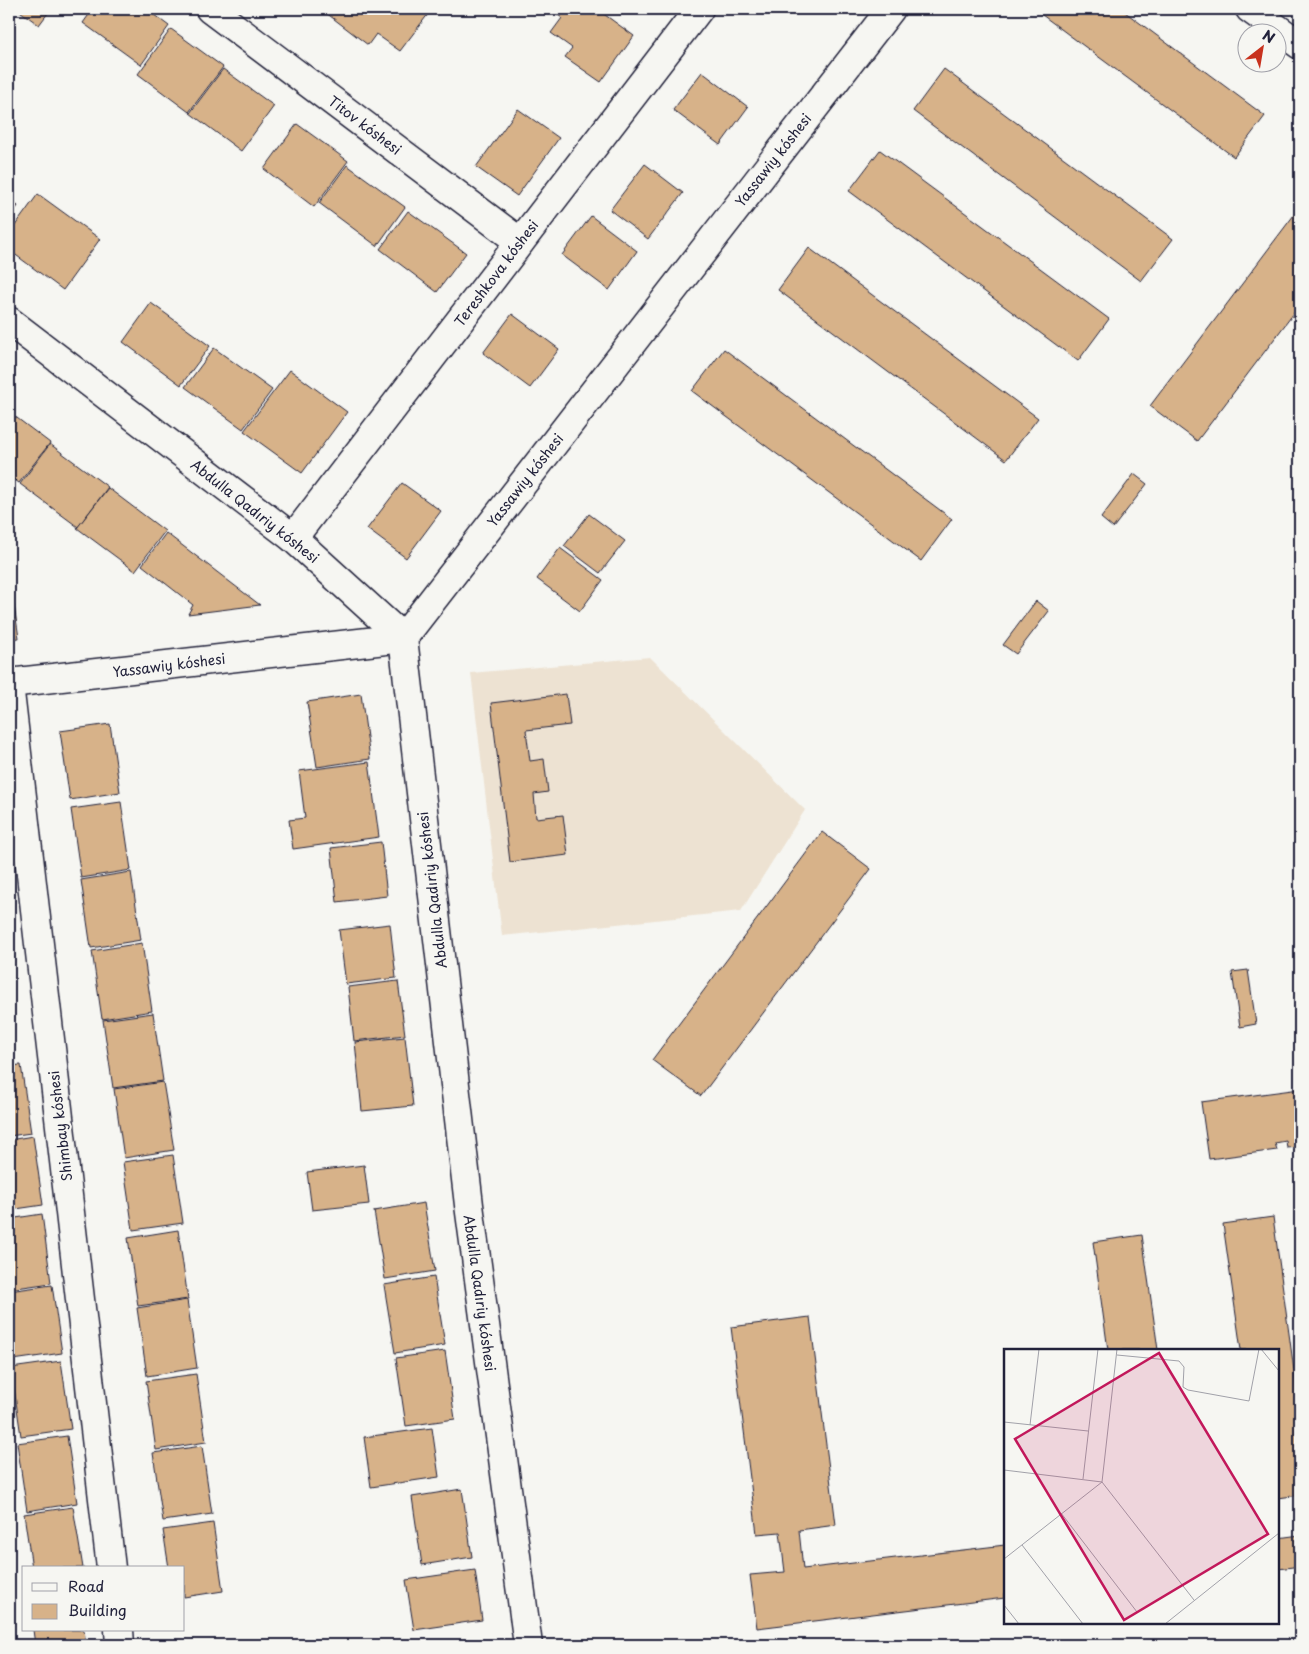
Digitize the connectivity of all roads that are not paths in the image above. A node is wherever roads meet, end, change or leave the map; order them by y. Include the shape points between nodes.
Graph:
1 (210, 9) edge
2 (699, 9) edge
3 (891, 9) edge
4 (1250, 9) edge
5 (1300, 45) edge
6 (520, 242) junction
7 (9, 321) edge
8 (293, 538) junction
9 (403, 638) junction
10 (9, 684) edge
11 (111, 1566) edge
12 (119, 1632) edge
13 (120, 1645) edge
14 (528, 1645) edge

1 - 6 street, Titov kóshesi
2 - 6 street, Tereshkova kóshesi
3 - 9 street, Yassawiy kóshesi
4 - 5 street
6 - 8 street, Tereshkova kóshesi
7 - 8 street, Abdulla Qadıriy kóshesi
8 - 9 street, Abdulla Qadıriy kóshesi
9 - 10 street, Yassawiy kóshesi
9 - 14 street, Abdulla Qadıriy kóshesi via 469,1205
10 - 11 street, Shimbay kóshesi
12 - 13 street

